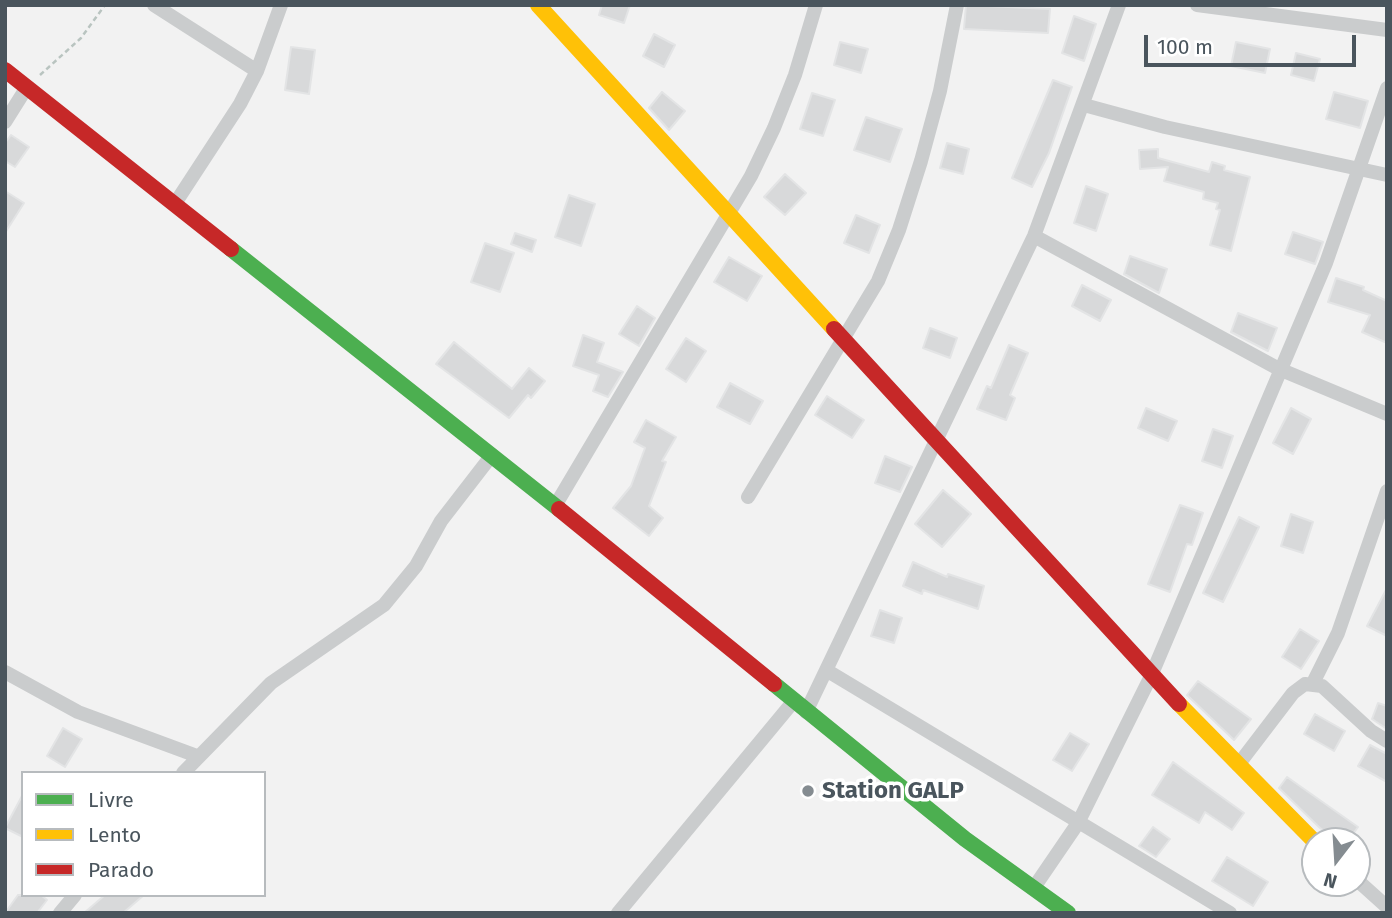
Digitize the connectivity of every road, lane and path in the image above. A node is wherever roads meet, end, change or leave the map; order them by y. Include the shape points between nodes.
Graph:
1 (105, 5) edge
2 (154, 5) edge
3 (281, 5) edge
4 (538, 5) edge
5 (816, 5) edge
6 (957, 5) edge
7 (1119, 5) edge
8 (1197, 5) edge
9 (1387, 30) edge
10 (5, 70) edge
11 (257, 71) junction
12 (27, 87) junction
13 (1387, 88) edge
14 (1084, 105) junction
15 (5, 122) edge
16 (1359, 167) junction
17 (1387, 175) edge
18 (176, 202) junction
19 (729, 214) junction
20 (1034, 236) junction
21 (843, 339) junction
22 (1279, 369) junction
23 (1387, 414) edge
24 (936, 441) junction
25 (492, 455) junction
26 (1387, 491) edge
27 (748, 497) dead end
28 (555, 506) junction
29 (826, 670) junction
30 (5, 672) edge
31 (1151, 676) junction
32 (1313, 683) junction
33 (793, 702) junction
34 (806, 712) junction
35 (1387, 741) edge
36 (197, 756) junction
37 (1238, 765) junction
38 (185, 771) edge
39 (1079, 823) junction
40 (1301, 828) edge
41 (1035, 886) junction
42 (1371, 893) edge
43 (73, 897) edge
44 (1387, 907) edge
45 (60, 913) edge
46 (618, 913) edge
47 (1068, 913) edge
48 (1230, 913) edge

1 - 12 path via 72,47
2 - 11 street
3 - 11 street
4 - 19 main road
5 - 19 street via 774,128
6 - 21 street via 940,91 900,230 878,281
7 - 14 street
8 - 9 street
10 - 12 main road
11 - 18 street
12 - 15 street
12 - 18 main road
13 - 16 street
14 - 16 street via 1165,127
14 - 20 street
16 - 17 street
16 - 22 street via 1326,263
18 - 25 main road
19 - 21 main road
19 - 28 street
20 - 22 street
20 - 24 street
21 - 24 main road
21 - 27 street
22 - 23 street
22 - 31 street
24 - 29 street
24 - 31 main road
25 - 28 main road
25 - 36 street via 384,605 271,682
26 - 32 street via 1338,633
28 - 33 main road
29 - 34 street
29 - 39 street
30 - 36 street via 78,712
31 - 37 main road
31 - 39 street
32 - 35 street
32 - 37 street via 1293,693
33 - 34 main road
33 - 46 street
34 - 41 main road via 965,839
36 - 38 street
37 - 40 main road
39 - 41 street
39 - 48 street
41 - 47 main road
42 - 44 street
43 - 45 street

